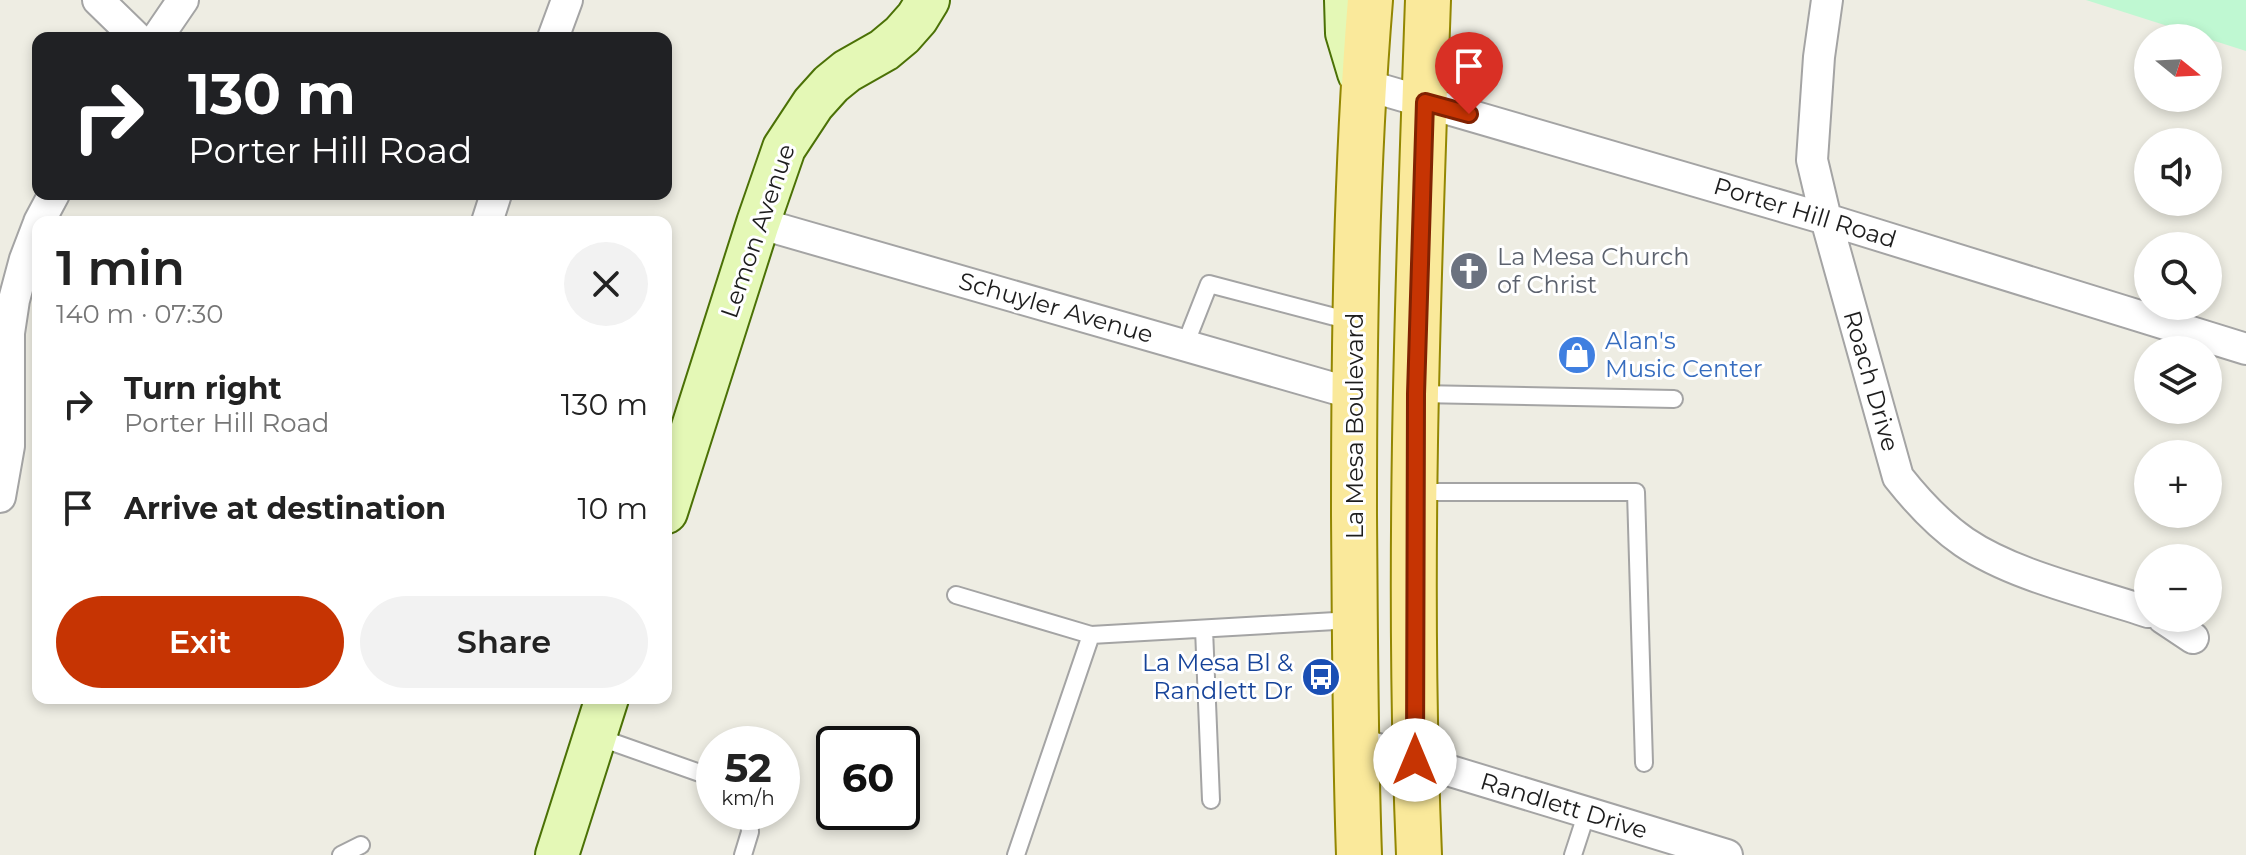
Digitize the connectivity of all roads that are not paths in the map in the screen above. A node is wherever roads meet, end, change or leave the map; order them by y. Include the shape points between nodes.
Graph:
1 (98, 0) edge
2 (183, 0) edge
3 (567, 0) edge
4 (928, 0) edge
5 (1346, 0) edge
6 (1370, 0) edge
7 (1428, 0) edge
8 (1827, 0) edge
9 (131, 32) edge
10 (161, 32) edge
11 (555, 32) edge
12 (1362, 84) junction
13 (1425, 102) junction
14 (1826, 219) junction
15 (758, 223) junction
16 (32, 241) edge
17 (1355, 322) junction
18 (1185, 345) junction
19 (2246, 349) edge
20 (1354, 394) junction
21 (1416, 394) junction
22 (1674, 399) dead end
23 (1416, 492) junction
24 (672, 493) edge
25 (0, 497) edge
26 (956, 595) dead end
27 (2134, 607) edge
28 (1355, 620) junction
29 (1204, 629) junction
30 (2184, 632) edge
31 (1091, 635) junction
32 (2193, 638) dead end
33 (601, 717) edge
34 (1355, 742) junction
35 (1415, 760) junction
36 (1644, 763) dead end
37 (696, 768) edge
38 (1211, 800) dead end
39 (1587, 812) junction
40 (750, 830) edge
41 (361, 845) dead end
42 (341, 855) edge
43 (557, 855) edge
44 (743, 855) edge
45 (1016, 855) edge
46 (1359, 855) edge
47 (1419, 855) edge
48 (1573, 855) edge
49 (1727, 855) edge

1 - 9 street
2 - 10 street
3 - 11 street
4 - 15 main road, Lemon Avenue via 902,35 847,71 813,104 784,148
5 - 12 main road, La Mesa Boulevard via 1347,33
6 - 12 main road
7 - 13 main road
8 - 14 street, Roach Drive via 1812,160
12 - 13 street, Porter Hill Road
12 - 17 main road, La Mesa Boulevard
13 - 14 street, Porter Hill Road
13 - 21 main road
14 - 19 street, Porter Hill Road
14 - 27 street, Roach Drive via 1898,477 1961,540 2008,566
15 - 18 street, Schuyler Avenue
15 - 24 main road, Lemon Avenue
16 - 25 street via 9,333 9,446
17 - 18 lane via 1209,284
17 - 20 main road, La Mesa Boulevard
18 - 20 street, Schuyler Avenue
20 - 28 main road, La Mesa Boulevard
21 - 22 lane
21 - 23 main road
23 - 35 main road
23 - 36 lane via 1636,492
26 - 31 lane
28 - 29 lane
28 - 34 main road, La Mesa Boulevard
29 - 31 lane
29 - 38 lane
30 - 32 street
31 - 45 lane
33 - 37 lane
33 - 43 main road
34 - 35 street, Randlett Drive
34 - 46 main road, La Mesa Boulevard
35 - 39 street, Randlett Drive
35 - 47 main road
39 - 48 lane
39 - 49 street, Randlett Drive
40 - 44 lane
41 - 42 lane

